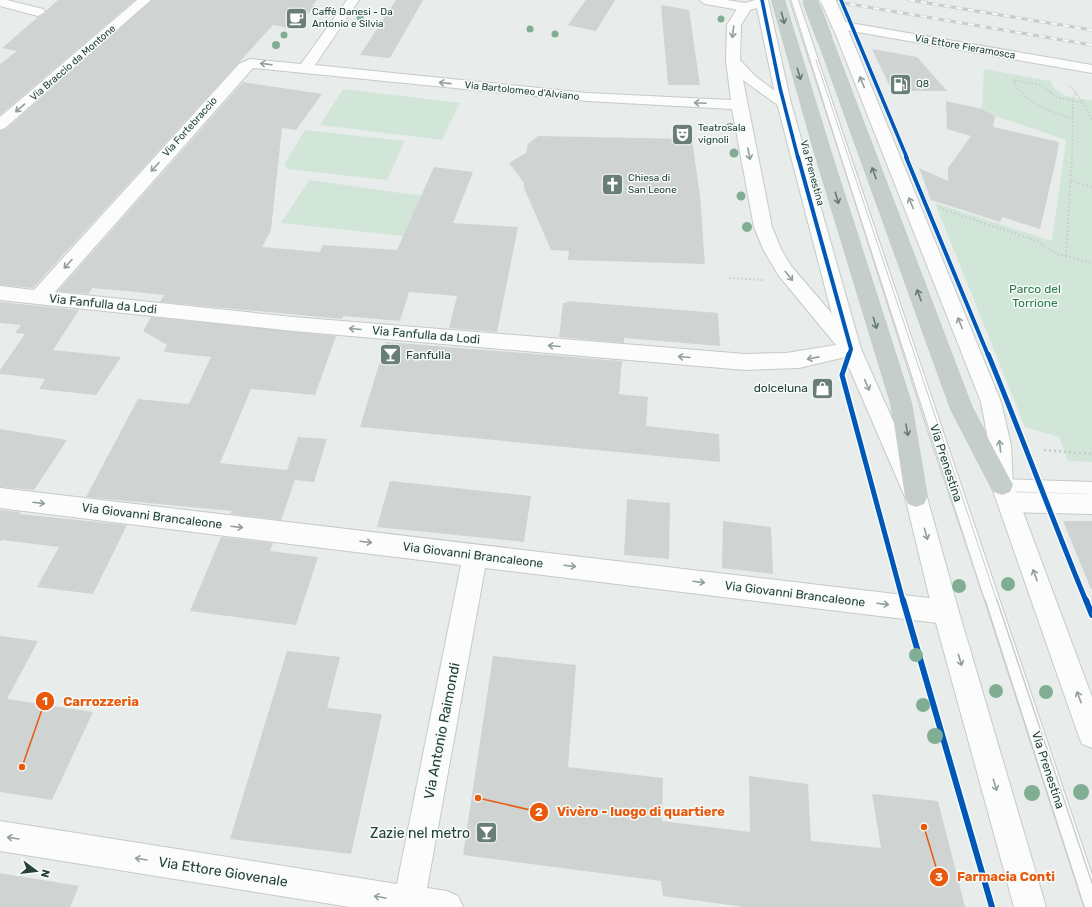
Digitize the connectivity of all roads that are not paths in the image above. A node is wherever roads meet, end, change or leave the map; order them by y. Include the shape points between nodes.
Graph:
1 (145, 0) edge
2 (353, 0) edge
3 (705, 0) edge
4 (794, 0) edge
5 (810, 0) edge
6 (828, 0) edge
7 (767, 1) edge
8 (0, 2) edge
9 (744, 7) junction
10 (38, 12) dead end
11 (839, 25) junction
12 (805, 33) junction
13 (733, 60) junction
14 (305, 69) junction
15 (1092, 69) edge
16 (784, 103) junction
17 (739, 105) junction
18 (0, 125) edge
19 (0, 293) edge
20 (39, 297) junction
21 (851, 349) junction
22 (1092, 488) edge
23 (1006, 493) junction
24 (916, 497) junction
25 (0, 498) edge
26 (1092, 504) edge
27 (475, 555) junction
28 (946, 612) junction
29 (1092, 734) edge
30 (0, 836) edge
31 (1092, 902) edge
32 (409, 904) edge
33 (447, 907) edge
34 (1030, 907) edge

1 -> 18 street, Via Braccio da Montone
2 - 14 street
3 - 9 street
4 - 12 lane, Via Prenestina
23 -> 5 highway, bridge via 972,431 957,397
6 - 11 street, bridge
7 - 9 street
7 - 16 street, Via Prenestina via 768,34
7 -> 24 highway via 820,144 897,392 906,426
8 - 10 street
9 -> 13 street, Via Prenestina via 734,25
11 - 12 lane
11 - 15 street, Via Ettore Fieramosca
23 -> 11 street via 991,402
12 - 31 lane, Via Prenestina
13 - 16 street via 750,79
13 - 17 street, Via Prenestina
17 -> 14 street, Via Bartolomeo d'Alviano via 587,97
14 -> 20 street, Via Fortebraccio via 255,63 244,66
16 - 21 street, Via Prenestina
17 -> 21 street, Via Prenestina via 762,222 772,249 789,277
19 - 20 street, Via Fanfulla da Lodi
21 -> 20 street, Via Fanfulla da Lodi via 802,360 757,363 293,324
21 -> 24 street, Via Prenestina
22 - 23 lane
23 - 26 street
29 -> 23 street
24 -> 28 street, Via Prenestina
25 -> 27 street, Via Giovanni Brancaleone
27 -> 28 street, Via Giovanni Brancaleone
27 - 32 street, Via Antonio Raimondi
28 -> 34 street, Via Prenestina
32 -> 30 street, Via Ettore Giovenale
32 - 33 street, Via Ettore Giovenale

